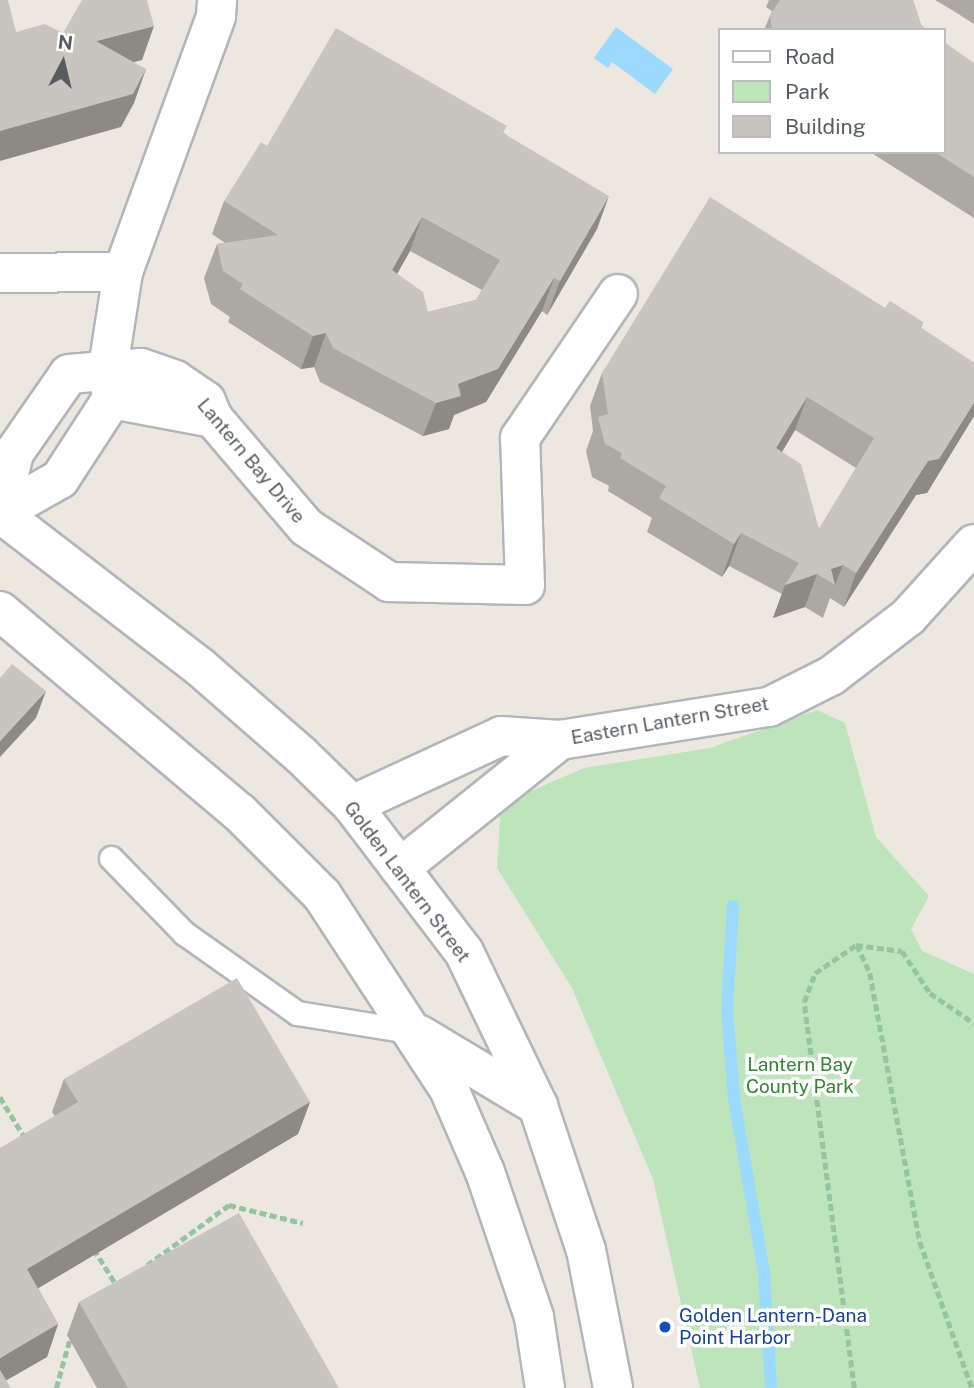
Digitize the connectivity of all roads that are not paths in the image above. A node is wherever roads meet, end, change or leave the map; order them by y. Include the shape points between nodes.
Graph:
1 (217, 0) edge
2 (122, 272) junction
3 (0, 273) edge
4 (618, 294) dead end
5 (110, 383) junction
6 (0, 513) edge
7 (974, 544) edge
8 (0, 611) edge
9 (560, 740) junction
10 (352, 805) junction
11 (111, 858) dead end
12 (400, 868) junction
13 (415, 1032) junction
14 (538, 1106) junction
15 (545, 1388) edge
16 (613, 1388) edge

1 - 2 street via 216,16
2 - 3 street
2 - 5 street
4 - 5 street, Lantern Bay Drive via 520,438 525,585 388,582 306,527 212,418 206,401 175,380 141,368
5 - 6 street via 60,479
5 - 6 street, Lantern Bay Drive via 69,374 14,453
6 - 10 street, Golden Lantern Street via 200,667
7 - 9 street, Eastern Lantern Street via 908,617 831,676 769,707
8 - 13 street via 239,812 322,895
9 - 10 street, Eastern Lantern Street via 501,736
9 - 12 street, Eastern Lantern Street
10 - 12 street, Golden Lantern Street
11 - 13 lane via 184,933 297,1013
12 - 14 street, Golden Lantern Street via 464,952
13 - 14 street
13 - 15 street via 449,1089 485,1172 534,1317
14 - 16 street, Golden Lantern Street via 586,1250

